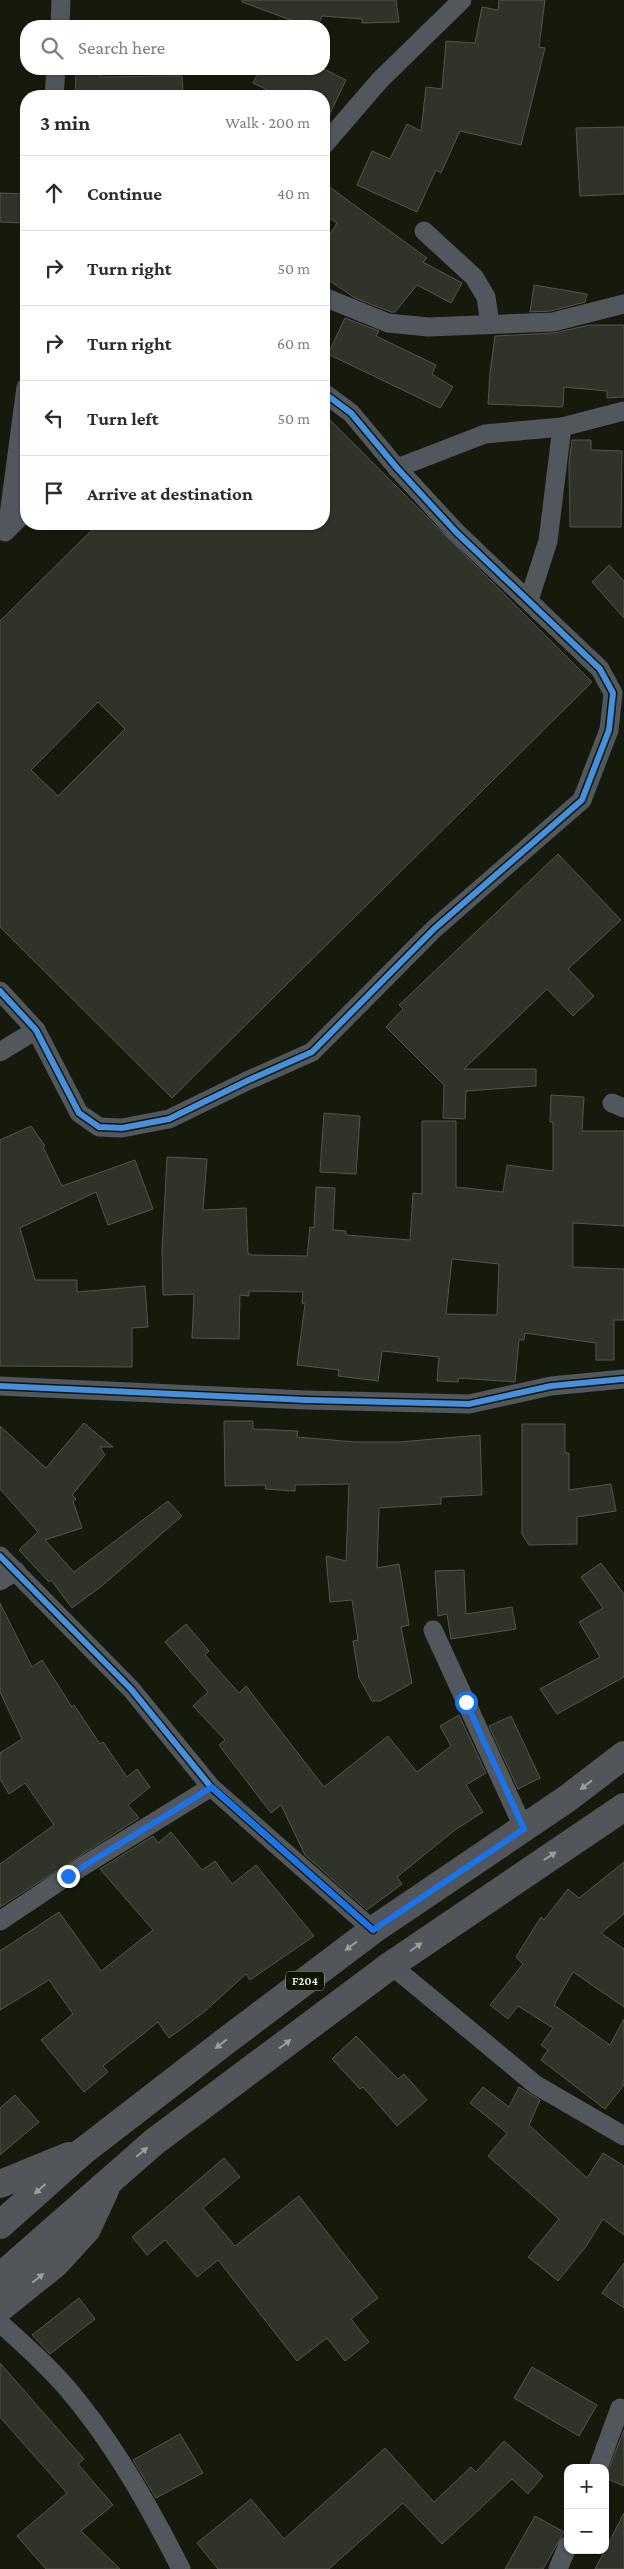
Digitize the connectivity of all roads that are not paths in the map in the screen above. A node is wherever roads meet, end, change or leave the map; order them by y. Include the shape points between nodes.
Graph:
1 (61, 0) edge
2 (462, 0) edge
3 (60, 20) edge
4 (56, 75) edge
5 (54, 90) edge
6 (330, 138) edge
7 (424, 231) dead end
8 (330, 299) edge
9 (624, 304) edge
10 (490, 324) junction
11 (330, 398) edge
12 (624, 412) edge
13 (20, 426) edge
14 (562, 427) junction
15 (397, 468) junction
16 (20, 517) edge
17 (3, 533) edge
18 (528, 600) junction
19 (0, 991) edge
20 (36, 1030) junction
21 (0, 1052) edge
22 (624, 1378) edge
23 (0, 1386) edge
24 (0, 1556) edge
25 (8, 1576) edge
26 (433, 1630) dead end
27 (624, 1755) edge
28 (212, 1787) junction
29 (624, 1807) edge
30 (524, 1829) junction
31 (0, 1921) edge
32 (373, 1930) junction
33 (391, 1965) junction
34 (624, 2136) edge
35 (82, 2152) junction
36 (109, 2181) junction
37 (0, 2184) edge
38 (0, 2225) edge
39 (0, 2277) edge
40 (0, 2308) edge
41 (0, 2323) edge
42 (620, 2408) dead end
43 (599, 2464) edge
44 (564, 2554) edge
45 (181, 2569) edge
46 (558, 2569) edge

1 - 3 street
2 - 6 street via 380,80
4 - 5 street
7 - 10 street via 474,277 486,297
8 - 10 street via 388,323 428,327
9 - 10 street via 553,322
11 - 15 street via 350,413
12 - 14 street
13 - 17 street
14 - 15 street via 485,434
14 - 18 street via 548,541
15 - 18 street via 456,532
16 - 17 street
18 - 20 street via 600,668 612,693 610,730 582,800 434,929 312,1052 170,1119 122,1128 99,1127 78,1112
19 - 20 street
20 - 21 street
22 - 23 street via 551,1386 469,1404 296,1400
24 - 25 street
25 - 28 street via 130,1689
26 - 30 street
27 -> 30 main road, F204
28 - 31 street
28 - 32 street
33 -> 29 main road, F204
30 - 32 main road, F204
32 -> 35 main road, F204
33 - 34 street via 536,2086
36 -> 33 main road, F204 via 154,2142
35 - 37 main road
35 -> 38 main road, F204
36 - 39 main road, F204
40 -> 36 main road via 55,2264 87,2229
41 - 45 street via 80,2403 149,2507
42 - 43 street
44 - 46 street

